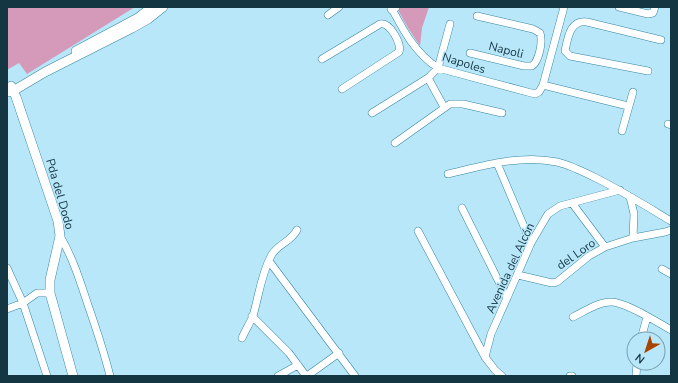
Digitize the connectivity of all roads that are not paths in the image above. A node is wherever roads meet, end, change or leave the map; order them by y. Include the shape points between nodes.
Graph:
1 (152, 7) edge
2 (163, 7) edge
3 (339, 7) edge
4 (564, 7) edge
5 (619, 7) edge
6 (655, 7) edge
7 (393, 8) edge
8 (328, 15) dead end
9 (477, 16) dead end
10 (139, 21) junction
11 (450, 24) dead end
12 (404, 32) junction
13 (556, 35) junction
14 (396, 36) junction
15 (569, 38) junction
16 (661, 40) dead end
17 (539, 50) junction
18 (470, 53) dead end
19 (552, 53) junction
20 (322, 59) dead end
21 (438, 68) junction
22 (648, 71) dead end
23 (428, 78) junction
24 (543, 85) junction
25 (10, 89) edge
26 (342, 89) dead end
27 (633, 92) dead end
28 (628, 106) junction
29 (444, 107) junction
30 (372, 113) dead end
31 (502, 113) dead end
32 (622, 131) dead end
33 (395, 143) dead end
34 (497, 163) junction
35 (448, 174) dead end
36 (620, 190) junction
37 (630, 197) junction
38 (572, 203) junction
39 (462, 208) dead end
40 (671, 221) edge
41 (297, 230) dead end
42 (671, 230) edge
43 (418, 231) dead end
44 (60, 236) junction
45 (633, 238) junction
46 (531, 243) junction
47 (605, 248) junction
48 (269, 261) junction
49 (7, 268) edge
50 (662, 269) dead end
51 (671, 274) edge
52 (518, 275) junction
53 (50, 293) junction
54 (507, 298) junction
55 (23, 302) junction
56 (7, 310) edge
57 (252, 316) junction
58 (573, 317) dead end
59 (647, 317) junction
60 (671, 330) edge
61 (643, 331) edge
62 (242, 338) dead end
63 (338, 353) junction
64 (485, 356) junction
65 (298, 365) junction
66 (47, 376) edge
67 (73, 376) edge
68 (110, 376) edge
69 (278, 376) edge
70 (307, 376) edge
71 (355, 376) edge
72 (502, 376) edge

1 - 10 street
2 - 10 street
3 - 8 street
4 - 13 street
5 - 6 street via 648,14 653,12
7 - 12 street, Napoles
9 - 17 street, Napoli via 537,30 541,36
10 - 25 street
11 - 21 street
12 - 14 street
12 - 21 street, Napoles via 418,51
13 - 15 street
13 - 19 street
14 - 20 street via 383,23
14 - 26 street via 399,52
15 - 16 street via 574,25 583,22
15 - 22 street via 565,51 570,56
17 - 18 street, Napoli via 534,65 528,67
17 - 19 street
19 - 24 street
21 - 23 street
21 - 24 street, Napoles via 535,94
23 - 29 street
23 - 30 street
24 - 28 street
25 - 44 street, Pda del Dodo via 52,202
27 - 28 street
28 - 32 street
29 - 31 street via 456,103
29 - 33 street
34 - 35 street
34 - 36 street via 531,160 557,162
34 - 46 street
36 - 37 street
36 - 38 street, Avenida del Alcón
37 - 40 street
37 - 45 street via 634,214
38 - 46 street, Avenida del Alcón via 560,206 548,214
38 - 47 street
39 - 54 street
41 - 48 street via 293,237 275,250
42 - 45 street, del Loro
43 - 64 street
44 - 53 street via 50,280
44 - 68 street, Pda del Dodo via 77,272
45 - 47 street, del Loro
46 - 52 street, Avenida del Alcón
47 - 52 street, del Loro via 589,256 557,282
48 - 57 street
48 - 63 street
49 - 55 street
50 - 51 street
52 - 54 street, Avenida del Alcón
53 - 55 street via 37,294
53 - 67 street
54 - 64 street, Avenida del Alcón
55 - 56 street
55 - 66 street
57 - 62 street
57 - 65 street
58 - 59 street via 597,305 612,302
59 - 60 street
59 - 61 street
63 - 70 street
63 - 71 street
64 - 72 street
65 - 69 street
65 - 70 street

